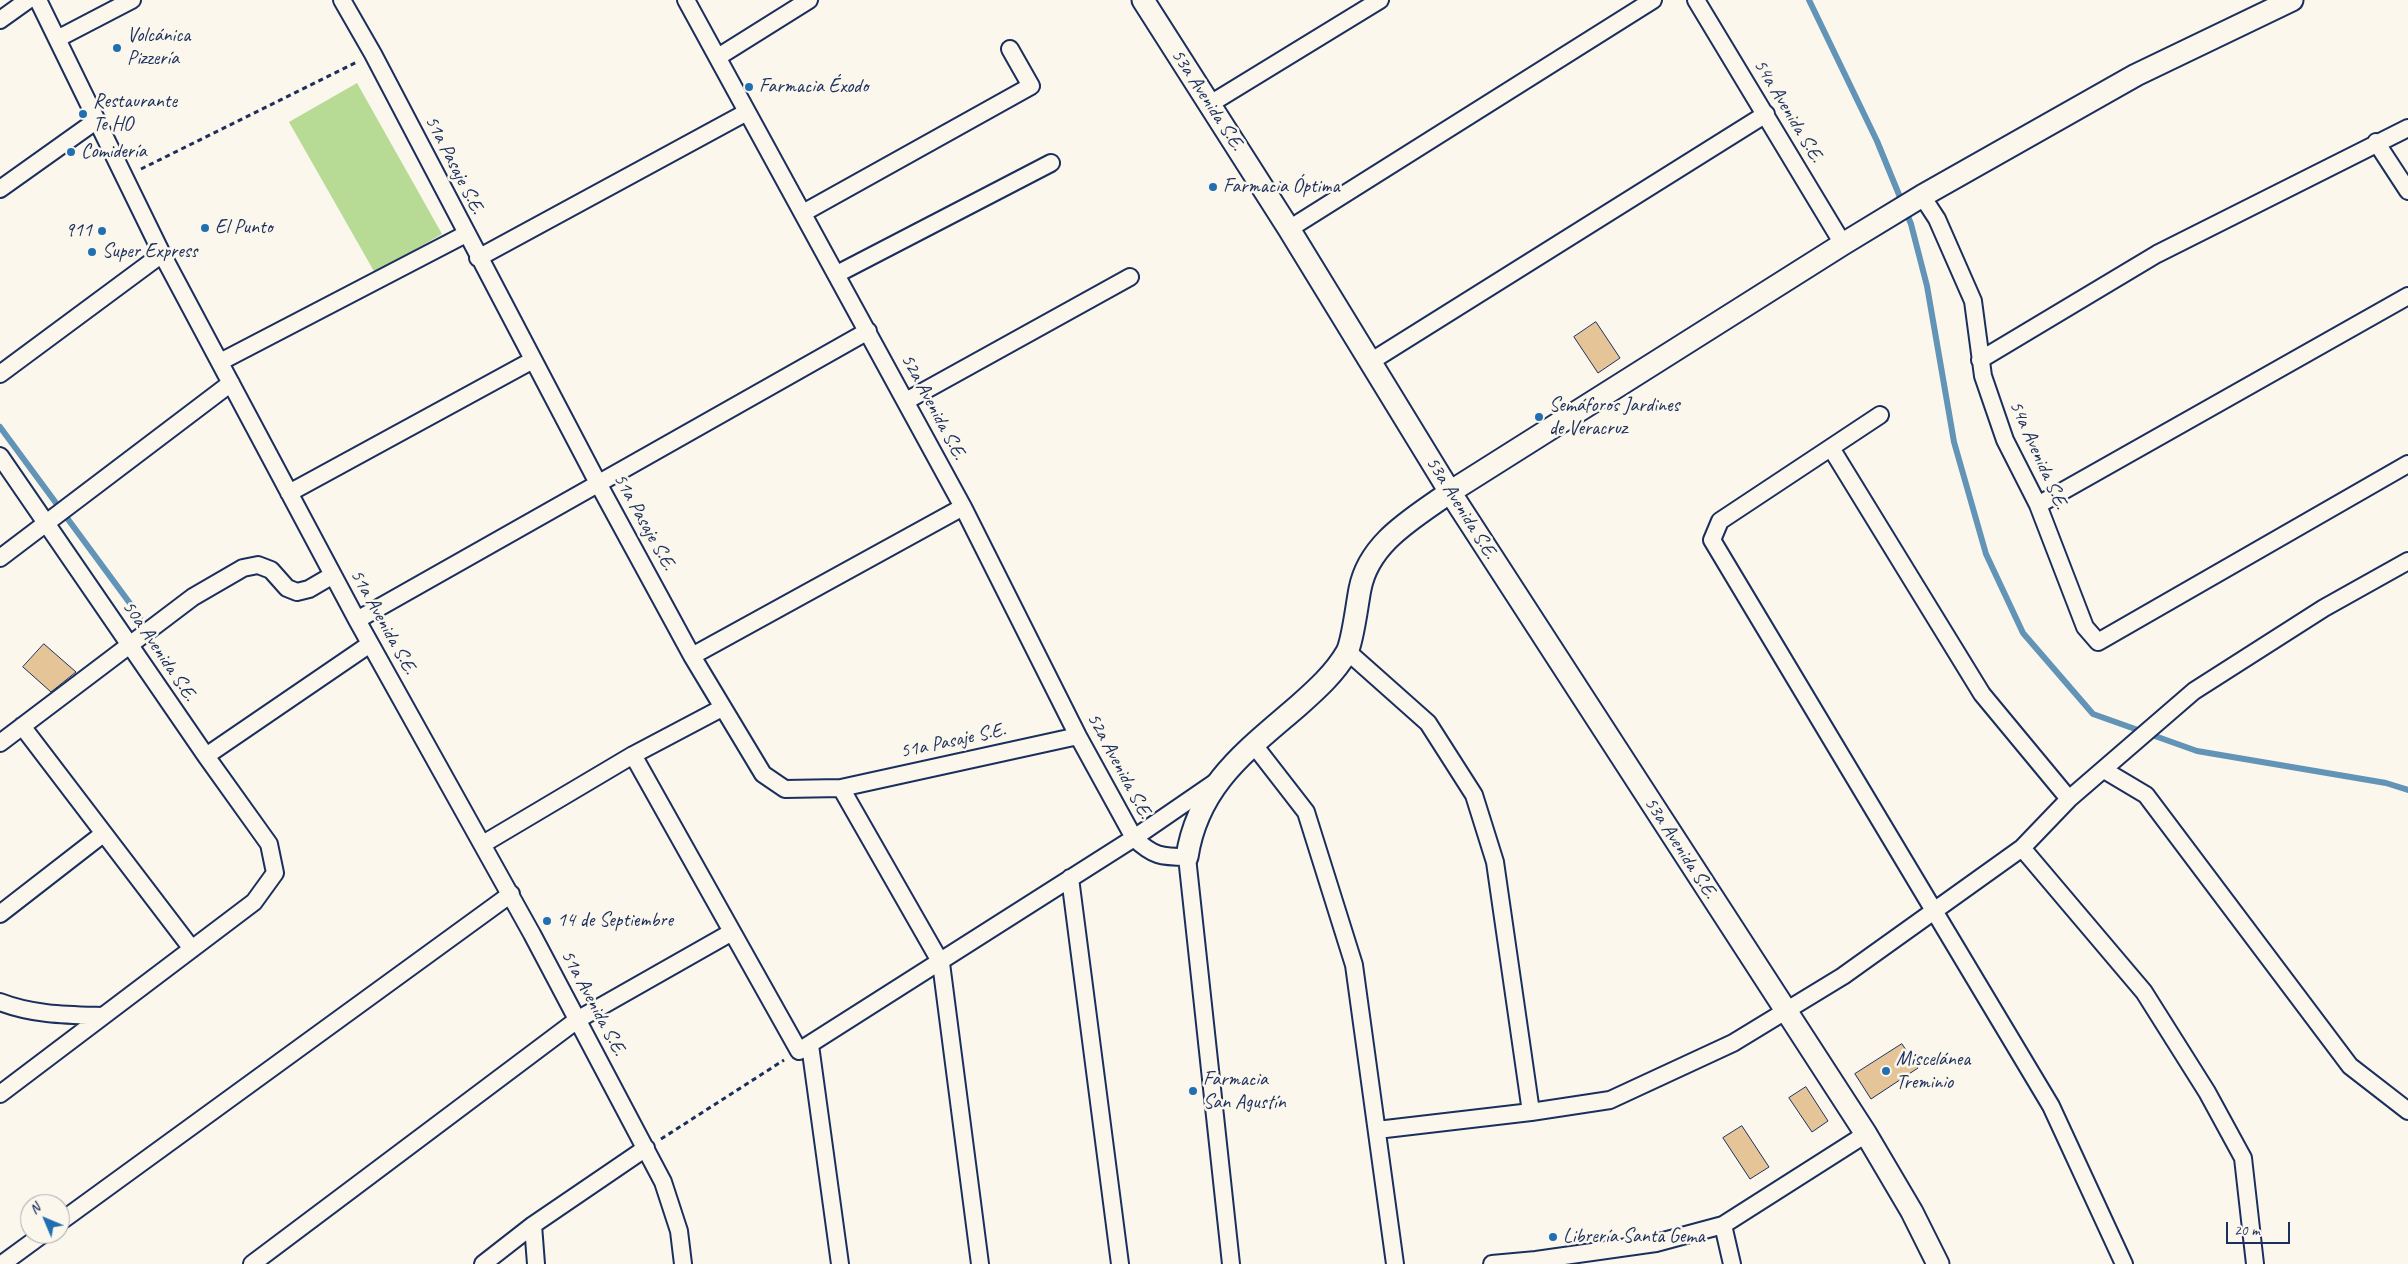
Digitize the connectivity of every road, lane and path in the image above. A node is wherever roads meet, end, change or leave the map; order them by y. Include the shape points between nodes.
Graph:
1 (28, 0) edge
2 (38, 0) edge
3 (132, 0) edge
4 (342, 0) edge
5 (686, 0) edge
6 (809, 0) edge
7 (1143, 0) edge
8 (1380, 0) edge
9 (1653, 0) edge
10 (1696, 0) edge
11 (2292, 0) edge
12 (0, 20) edge
13 (57, 39) junction
14 (1010, 49) dead end
15 (373, 54) junction
16 (718, 58) junction
17 (1210, 104) junction
18 (748, 112) junction
19 (1766, 114) junction
20 (97, 120) junction
21 (2408, 128) edge
22 (2376, 142) junction
23 (1051, 163) dead end
24 (124, 176) junction
25 (0, 189) edge
26 (2408, 191) edge
27 (1911, 203) junction
28 (803, 214) junction
29 (1289, 229) junction
30 (466, 234) junction
31 (1843, 244) junction
32 (162, 254) junction
33 (478, 258) junction
34 (837, 274) junction
35 (1130, 277) dead end
36 (2408, 296) edge
37 (868, 331) junction
38 (533, 360) junction
39 (1980, 360) junction
40 (220, 362) junction
41 (1370, 362) junction
42 (0, 374) edge
43 (231, 383) junction
44 (906, 401) junction
45 (1880, 415) dead end
46 (1831, 448) junction
47 (0, 456) edge
48 (2408, 464) edge
49 (599, 485) junction
50 (289, 492) junction
51 (1450, 492) junction
52 (2038, 505) junction
53 (963, 507) junction
54 (50, 520) junction
55 (0, 558) edge
56 (2408, 561) edge
57 (333, 575) junction
58 (357, 620) junction
59 (370, 644) junction
60 (129, 645) junction
61 (1347, 652) junction
62 (692, 656) junction
63 (722, 708) junction
64 (22, 726) junction
65 (1078, 736) junction
66 (0, 743) edge
67 (1254, 745) junction
68 (633, 755) junction
69 (206, 756) junction
70 (2109, 766) junction
71 (1219, 779) junction
72 (841, 788) junction
73 (2069, 800) junction
74 (103, 834) junction
75 (1134, 838) junction
76 (482, 844) junction
77 (2022, 848) junction
78 (1186, 857) junction
79 (1070, 878) junction
80 (511, 894) junction
81 (1932, 911) junction
82 (0, 914) edge
83 (732, 932) junction
84 (192, 949) junction
85 (941, 963) junction
86 (0, 1002) edge
87 (1785, 1011) junction
88 (103, 1016) junction
89 (577, 1020) junction
90 (804, 1048) junction
91 (0, 1094) edge
92 (2408, 1111) edge
93 (1531, 1112) junction
94 (1377, 1130) junction
95 (1866, 1134) junction
96 (646, 1148) junction
97 (70, 1215) edge
98 (1723, 1224) junction
99 (533, 1225) junction
100 (27, 1244) edge
101 (4, 1257) edge
102 (1537, 1262) edge
103 (252, 1264) edge
104 (483, 1264) edge
105 (536, 1264) edge
106 (683, 1264) edge
107 (840, 1264) edge
108 (980, 1264) edge
109 (1120, 1264) edge
110 (1231, 1264) edge
111 (1395, 1264) edge
112 (1492, 1264) edge
113 (1732, 1264) edge
114 (1938, 1264) edge
115 (2124, 1264) edge
116 (2255, 1264) edge

1 - 12 street
2 - 13 street, 51a Avenida S.E.
3 - 13 street
4 - 15 street, 51a Pasaje S.E.
5 - 16 street, 52a Avenida S.E.
6 - 16 street
7 - 17 street, 53a Avenida S.E.
8 - 17 street
9 - 29 street
10 - 19 street, 54a Avenida S.E.
11 - 27 street via 2136,75
13 - 20 street, 51a Avenida S.E.
14 - 28 street via 1031,86
15 - 24 path
15 - 30 street, 51a Pasaje S.E.
16 - 18 street, 52a Avenida S.E.
17 - 29 street, 53a Avenida S.E.
18 - 28 street, 52a Avenida S.E.
18 - 33 street
19 - 31 street, 54a Avenida S.E.
19 - 41 street
20 - 24 street, 51a Avenida S.E.
20 - 25 street
21 - 22 street
22 - 26 street
22 - 39 street via 2157,254
23 - 34 street
24 - 32 street, 51a Avenida S.E.
27 - 31 street
27 - 39 street, 54a Avenida S.E. via 1937,219 1973,301
28 - 34 street, 52a Avenida S.E.
29 - 41 street, 53a Avenida S.E.
30 - 33 street, 51a Pasaje S.E.
30 - 40 street
31 - 51 street
32 - 40 street, 51a Avenida S.E.
32 - 42 street
33 - 38 street, 51a Pasaje S.E.
34 - 37 street, 52a Avenida S.E.
35 - 44 street
36 - 52 street
37 - 44 street, 52a Avenida S.E.
37 - 49 street
38 - 49 street, 51a Pasaje S.E.
38 - 50 street
39 - 52 street, 54a Avenida S.E. via 2005,440
40 - 43 street, 51a Avenida S.E.
41 - 51 street, 53a Avenida S.E.
43 - 50 street, 51a Avenida S.E.
43 - 54 street
44 - 53 street, 52a Avenida S.E.
45 - 46 street
46 - 73 street via 1982,694
46 - 81 street via 1720,521 1712,540
47 - 54 street, 50a Avenida S.E.
48 - 52 street, 54a Avenida S.E. via 2098,642 2085,627
49 - 58 street
49 - 62 street, 51a Pasaje S.E.
50 - 57 street, 51a Avenida S.E.
51 - 61 street via 1399,528 1375,552 1361,582
51 - 87 street, 53a Avenida S.E.
53 - 62 street
53 - 65 street, 52a Avenida S.E.
54 - 55 street
54 - 60 street, 50a Avenida S.E.
56 - 70 street via 2324,608 2194,691
57 - 58 street, 51a Avenida S.E.
57 - 60 street via 298,592 287,588 271,570 258,565 243,568 193,597
58 - 59 street, 51a Avenida S.E.
59 - 69 street
59 - 76 street, 51a Avenida S.E.
60 - 64 street
60 - 69 street, 50a Avenida S.E.
61 - 67 street via 1320,686
61 - 93 street via 1428,723 1474,795 1495,862
62 - 63 street, 51a Pasaje S.E.
63 - 68 street
63 - 72 street, 51a Pasaje S.E. via 763,774 785,789
64 - 66 street
64 - 74 street
65 - 72 street, 51a Pasaje S.E.
65 - 75 street, 52a Avenida S.E.
67 - 71 street
67 - 94 street via 1306,812 1354,965
68 - 76 street
68 - 83 street
69 - 84 street, 50a Avenida S.E. via 269,844 275,873 254,902
70 - 73 street
70 - 92 street via 2146,795 2350,1066
71 - 75 street
71 - 78 street via 1199,810
72 - 85 street
73 - 77 street
74 - 82 street
74 - 84 street
75 - 78 street via 1147,850 1163,857
75 - 79 street
76 - 80 street, 51a Avenida S.E.
77 - 81 street
77 - 116 street via 2144,992 2207,1092 2243,1158
78 - 110 street
79 - 85 street
79 - 109 street
80 - 89 street, 51a Avenida S.E.
80 - 97 street
81 - 87 street via 1843,976
81 - 115 street via 2051,1106
83 - 89 street
83 - 90 street
84 - 88 street
85 - 90 street
85 - 108 street
86 - 88 street via 57,1015
87 - 93 street via 1733,1043 1610,1100
87 - 95 street, 53a Avenida S.E.
88 - 91 street
89 - 96 street, 51a Avenida S.E.
89 - 103 street
90 - 96 path
90 - 107 street
93 - 94 street
94 - 111 street
95 - 98 street
95 - 114 street, 53a Avenida S.E.
96 - 99 street
96 - 106 street, 51a Avenida S.E. via 666,1190 679,1232
98 - 102 street via 1656,1243
98 - 113 street
99 - 104 street
99 - 105 street
100 - 101 street
102 - 112 street

